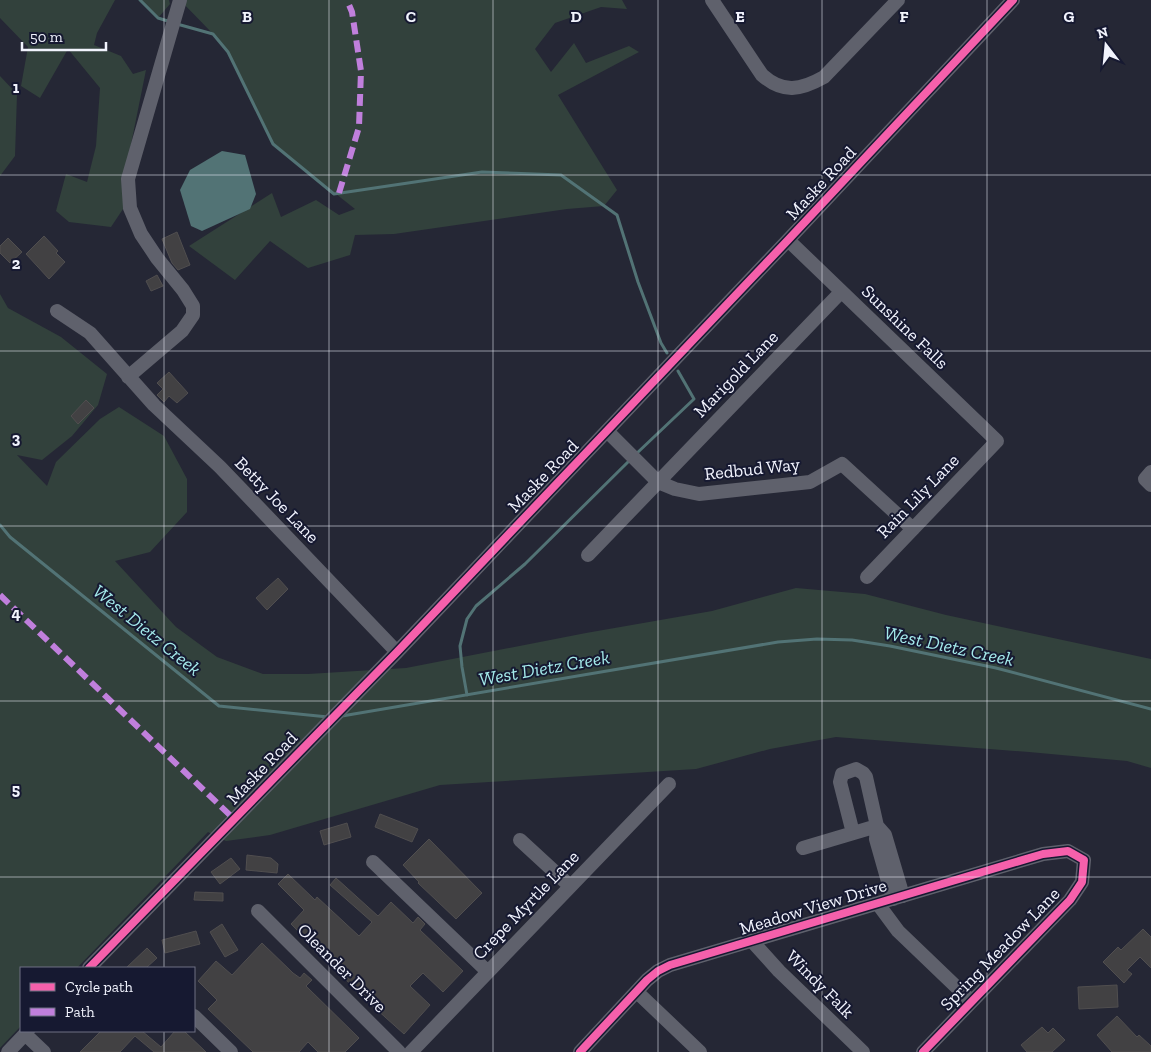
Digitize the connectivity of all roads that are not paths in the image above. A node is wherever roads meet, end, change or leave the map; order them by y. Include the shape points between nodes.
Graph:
1 (180, 0) edge
2 (712, 0) edge
3 (898, 0) edge
4 (1013, 0) edge
5 (788, 240) junction
6 (841, 292) junction
7 (57, 311) dead end
8 (128, 377) junction
9 (607, 431) junction
10 (997, 441) joint
11 (658, 482) junction
12 (913, 529) junction
13 (588, 554) dead end
14 (867, 577) dead end
15 (397, 652) junction
16 (669, 784) dead end
17 (877, 826) junction
18 (853, 833) junction
19 (520, 840) dead end
20 (803, 848) dead end
21 (1084, 860) joint
22 (372, 862) dead end
23 (570, 886) junction
24 (898, 898) junction
25 (878, 904) junction
26 (258, 911) dead end
27 (752, 941) junction
28 (90, 967) edge
29 (488, 972) junction
30 (637, 992) junction
31 (971, 1001) junction
32 (195, 1017) edge
33 (27, 1032) edge
34 (8, 1052) edge
35 (44, 1052) edge
36 (231, 1052) edge
37 (399, 1052) edge
38 (411, 1052) edge
39 (580, 1052) edge
40 (700, 1052) edge
41 (863, 1052) edge
42 (923, 1052) edge

1 - 8 street via 128,179 130,208 141,234 183,290 193,306 193,315 182,331
2 - 3 street via 762,76 770,83 789,89 801,88 824,77
4 - 5 street, Maske Road
5 - 6 street, Sunshine Falls
5 - 9 street, Maske Road
6 - 10 street, Sunshine Falls
6 - 11 street, Marigold Lane
7 - 8 street, Betty Joe Lane via 90,333
8 - 15 street, Betty Joe Lane
9 - 11 street
9 - 15 street, Maske Road
10 - 12 street, Rain Lily Lane
11 - 12 street, Redbud Way via 700,494 810,482 842,464
11 - 13 street, Marigold Lane
12 - 14 street, Rain Lily Lane
15 - 28 street, Maske Road
16 - 23 street, Crepe Myrtle Lane
17 - 18 street
17 - 18 street via 866,777 856,769 842,774 840,782
17 - 24 street via 876,839
18 - 20 street
19 - 23 street
21 - 24 street, Meadow View Drive via 1068,851 1042,854
21 - 31 street, Spring Meadow Lane via 1082,882 1070,900
22 - 29 street
23 - 29 street, Crepe Myrtle Lane
24 - 25 street, Meadow View Drive
25 - 27 street, Meadow View Drive
25 - 31 street via 898,931
26 - 37 street, Oleander Drive
27 - 30 street, Meadow View Drive via 658,971
27 - 41 street, Windy Falk
29 - 38 street, Crepe Myrtle Lane
30 - 39 street, Meadow View Drive
30 - 40 street
31 - 42 street, Spring Meadow Lane
32 - 36 street
33 - 34 street
33 - 35 street

